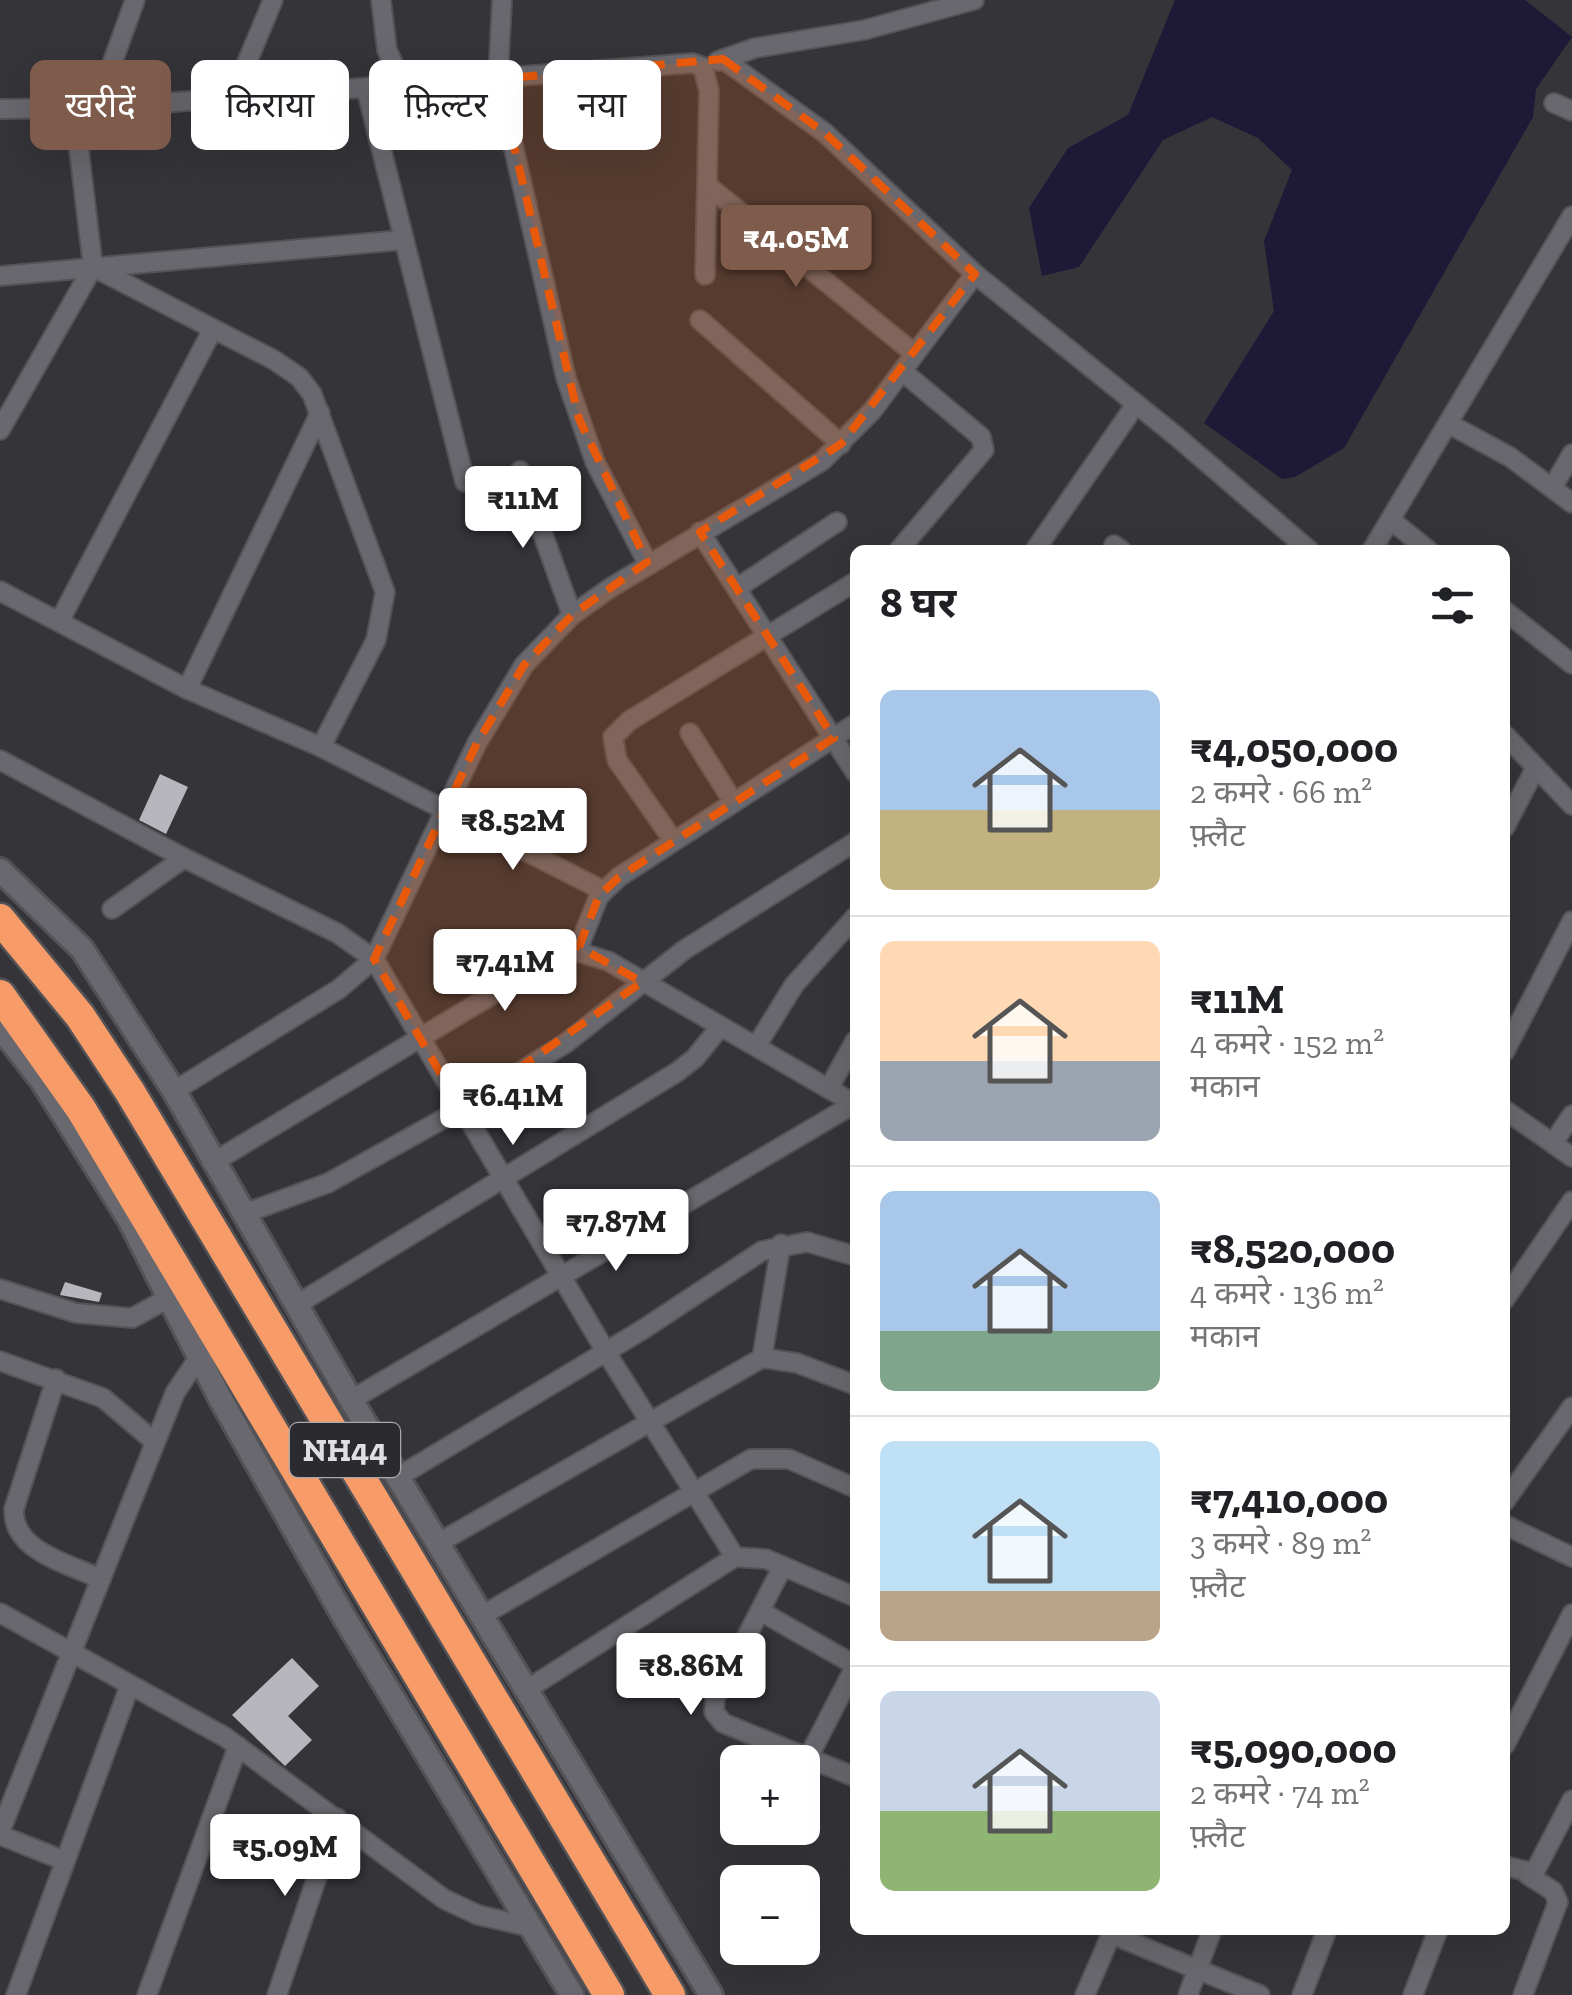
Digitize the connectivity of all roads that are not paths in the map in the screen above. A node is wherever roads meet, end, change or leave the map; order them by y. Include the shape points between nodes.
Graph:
1 (135, 0) edge
2 (273, 0) edge
3 (381, 0) edge
4 (502, 0) edge
5 (974, 0) edge
6 (113, 60) edge
7 (248, 60) edge
8 (392, 60) edge
9 (499, 60) edge
10 (723, 60) junction
11 (703, 67) junction
12 (523, 77) edge
13 (366, 88) junction
14 (369, 88) edge
15 (349, 89) edge
16 (1554, 102) dead end
17 (0, 109) edge
18 (30, 109) edge
19 (1572, 111) edge
20 (79, 150) edge
21 (513, 150) edge
22 (708, 186) junction
23 (1572, 216) edge
24 (402, 240) junction
25 (93, 267) junction
26 (975, 274) junction
27 (0, 276) edge
28 (705, 276) dead end
29 (700, 320) dead end
30 (213, 328) junction
31 (916, 354) junction
32 (902, 371) junction
33 (1136, 404) junction
34 (320, 413) junction
35 (1449, 424) junction
36 (0, 430) edge
37 (841, 444) junction
38 (1572, 454) edge
39 (520, 471) dead end
40 (465, 482) dead end
41 (1552, 488) junction
42 (1572, 503) edge
43 (1391, 520) junction
44 (838, 522) dead end
45 (700, 532) junction
46 (903, 545) edge
47 (1039, 545) edge
48 (1299, 545) edge
49 (1375, 545) edge
50 (1422, 545) edge
51 (648, 562) junction
52 (850, 585) edge
53 (737, 588) junction
54 (0, 591) edge
55 (572, 615) junction
56 (1510, 615) edge
57 (59, 622) junction
58 (768, 637) junction
59 (1572, 664) edge
60 (187, 689) junction
61 (850, 727) edge
62 (690, 733) dead end
63 (834, 738) junction
64 (1510, 741) edge
65 (321, 747) junction
66 (0, 760) edge
67 (850, 764) edge
68 (1535, 769) junction
69 (732, 800) junction
70 (1572, 805) edge
71 (443, 813) junction
72 (1510, 817) edge
73 (674, 840) junction
74 (850, 845) edge
75 (184, 858) junction
76 (0, 870) edge
77 (604, 890) junction
78 (112, 908) dead end
79 (0, 919) edge
80 (1572, 921) edge
81 (850, 923) edge
82 (578, 949) junction
83 (374, 960) junction
84 (642, 982) junction
85 (0, 995) edge
86 (1512, 1019) edge
87 (0, 1027) edge
88 (720, 1027) junction
89 (418, 1038) junction
90 (757, 1045) junction
91 (850, 1050) edge
92 (829, 1088) junction
93 (174, 1091) junction
94 (850, 1101) edge
95 (850, 1107) edge
96 (461, 1109) junction
97 (1510, 1113) edge
98 (1572, 1115) edge
99 (1553, 1143) junction
100 (1572, 1157) edge
101 (212, 1163) junction
102 (505, 1180) junction
103 (1572, 1201) edge
104 (243, 1214) junction
105 (782, 1244) junction
106 (850, 1255) edge
107 (564, 1278) junction
108 (0, 1290) edge
109 (1510, 1292) edge
110 (169, 1298) junction
111 (296, 1305) junction
112 (606, 1352) junction
113 (199, 1357) junction
114 (762, 1358) junction
115 (0, 1362) edge
116 (56, 1379) junction
117 (850, 1383) edge
118 (351, 1400) junction
119 (1572, 1407) edge
120 (649, 1421) junction
121 (155, 1442) junction
122 (398, 1477) junction
123 (850, 1486) edge
124 (693, 1491) junction
125 (1510, 1494) edge
126 (1510, 1527) edge
127 (440, 1542) junction
128 (735, 1557) junction
129 (1572, 1558) edge
130 (783, 1566) junction
131 (100, 1578) junction
132 (850, 1595) edge
133 (760, 1611) junction
134 (0, 1613) edge
135 (1572, 1614) edge
136 (483, 1615) junction
137 (71, 1652) junction
138 (850, 1663) edge
139 (850, 1676) edge
140 (130, 1685) junction
141 (526, 1690) junction
142 (1510, 1735) edge
143 (776, 1745) edge
144 (815, 1745) edge
145 (238, 1746) junction
146 (820, 1763) edge
147 (850, 1775) edge
148 (1572, 1800) edge
149 (338, 1818) junction
150 (0, 1834) edge
151 (66, 1860) junction
152 (1510, 1868) edge
153 (1528, 1875) junction
154 (526, 1926) junction
155 (1111, 1935) edge
156 (1119, 1935) edge
157 (1210, 1935) edge
158 (1325, 1935) edge
159 (1436, 1935) edge
160 (1199, 1969) junction
161 (16, 1995) edge
162 (147, 1995) edge
163 (276, 1995) edge
164 (572, 1995) edge
165 (609, 1995) edge
166 (670, 1995) edge
167 (711, 1995) edge
168 (1085, 1995) edge
169 (1188, 1995) edge
170 (1260, 1995) edge
171 (1302, 1995) edge
172 (1412, 1995) edge
173 (1523, 1995) edge

1 - 6 street
2 - 7 street
3 - 8 street
4 - 9 street
5 - 10 street
10 - 11 street
10 - 26 street via 825,133
11 - 12 street via 682,62
11 - 22 street
13 - 14 street
13 - 15 street
13 - 24 street
16 - 19 street
17 - 18 street
20 - 25 street
21 - 51 street via 579,419 607,489
22 - 28 street
22 - 31 street
23 - 35 street
24 - 25 street
24 - 40 street
25 - 27 street
25 - 30 street
25 - 36 street
26 - 31 street
26 - 33 street
29 - 37 street
30 - 34 street via 299,377
30 - 57 street
31 - 32 street
32 - 37 street
32 - 46 street via 981,436 984,450
33 - 47 street
33 - 48 street
34 - 60 street
34 - 65 street via 385,592 376,640
35 - 41 street
35 - 43 street
37 - 45 street via 797,478
38 - 41 street
39 - 55 street
41 - 42 street
43 - 49 street
43 - 50 street
44 - 53 street
45 - 51 street
45 - 53 street
51 - 55 street
52 - 58 street
53 - 58 street
54 - 57 street
55 - 71 street via 524,664
56 - 59 street
57 - 60 street
58 - 63 street
58 - 73 street via 612,737 616,760
60 - 65 street
61 - 63 street
62 - 69 street
63 - 67 street
63 - 69 street
64 - 68 street
65 - 71 street
66 - 75 street
68 - 70 street
68 - 72 street
69 - 73 street
71 - 77 street
71 - 83 street
73 - 77 street
74 - 84 street
75 - 78 street
75 - 83 street via 338,934
76 - 93 street via 82,949
77 - 82 street
79 - 166 highway, NH44 via 80,1016 130,1092
80 - 86 street
81 - 90 street via 794,985
82 - 84 street
82 - 89 street
83 - 89 street
83 - 93 street
84 - 88 street
84 - 96 street via 566,1042
85 - 165 highway, NH44 via 82,1109
87 - 110 street via 129,1219
88 - 90 street
88 - 102 street via 678,1072
89 - 96 street
89 - 101 street
90 - 92 street
91 - 92 street
92 - 94 street
93 - 101 street
95 - 107 street
96 - 102 street
96 - 104 street via 353,1172
97 - 99 street
98 - 99 street
99 - 100 street
101 - 104 street
102 - 107 street
102 - 111 street
103 - 109 street
104 - 111 street
105 - 106 street via 807,1242
105 - 112 street
105 - 114 street
107 - 112 street
107 - 118 street
108 - 110 street via 76,1313 132,1318
110 - 113 street
111 - 118 street
112 - 120 street
112 - 122 street
113 - 121 street
113 - 154 street
114 - 117 street
114 - 120 street
115 - 116 street
116 - 121 street via 103,1398
116 - 131 street via 13,1526 32,1546
118 - 122 street
119 - 125 street
120 - 124 street
120 - 127 street
121 - 131 street
122 - 127 street
123 - 124 street via 766,1456
124 - 128 street
124 - 136 street
126 - 129 street
127 - 136 street
128 - 130 street
128 - 141 street
130 - 132 street
130 - 133 street
131 - 137 street
133 - 138 street
133 - 143 street via 714,1698 714,1712 723,1723
134 - 137 street
135 - 142 street
136 - 141 street
137 - 140 street
137 - 150 street
139 - 144 street
140 - 145 street
140 - 151 street
141 - 167 street
145 - 149 street
145 - 162 street
146 - 147 street
148 - 153 street via 1539,1868
149 - 154 street via 444,1899
149 - 163 street
150 - 151 street
151 - 161 street
152 - 153 street
153 - 173 street via 1558,1902
154 - 164 street
155 - 168 street
156 - 160 street
157 - 160 street
158 - 171 street
159 - 172 street
160 - 169 street
160 - 170 street

